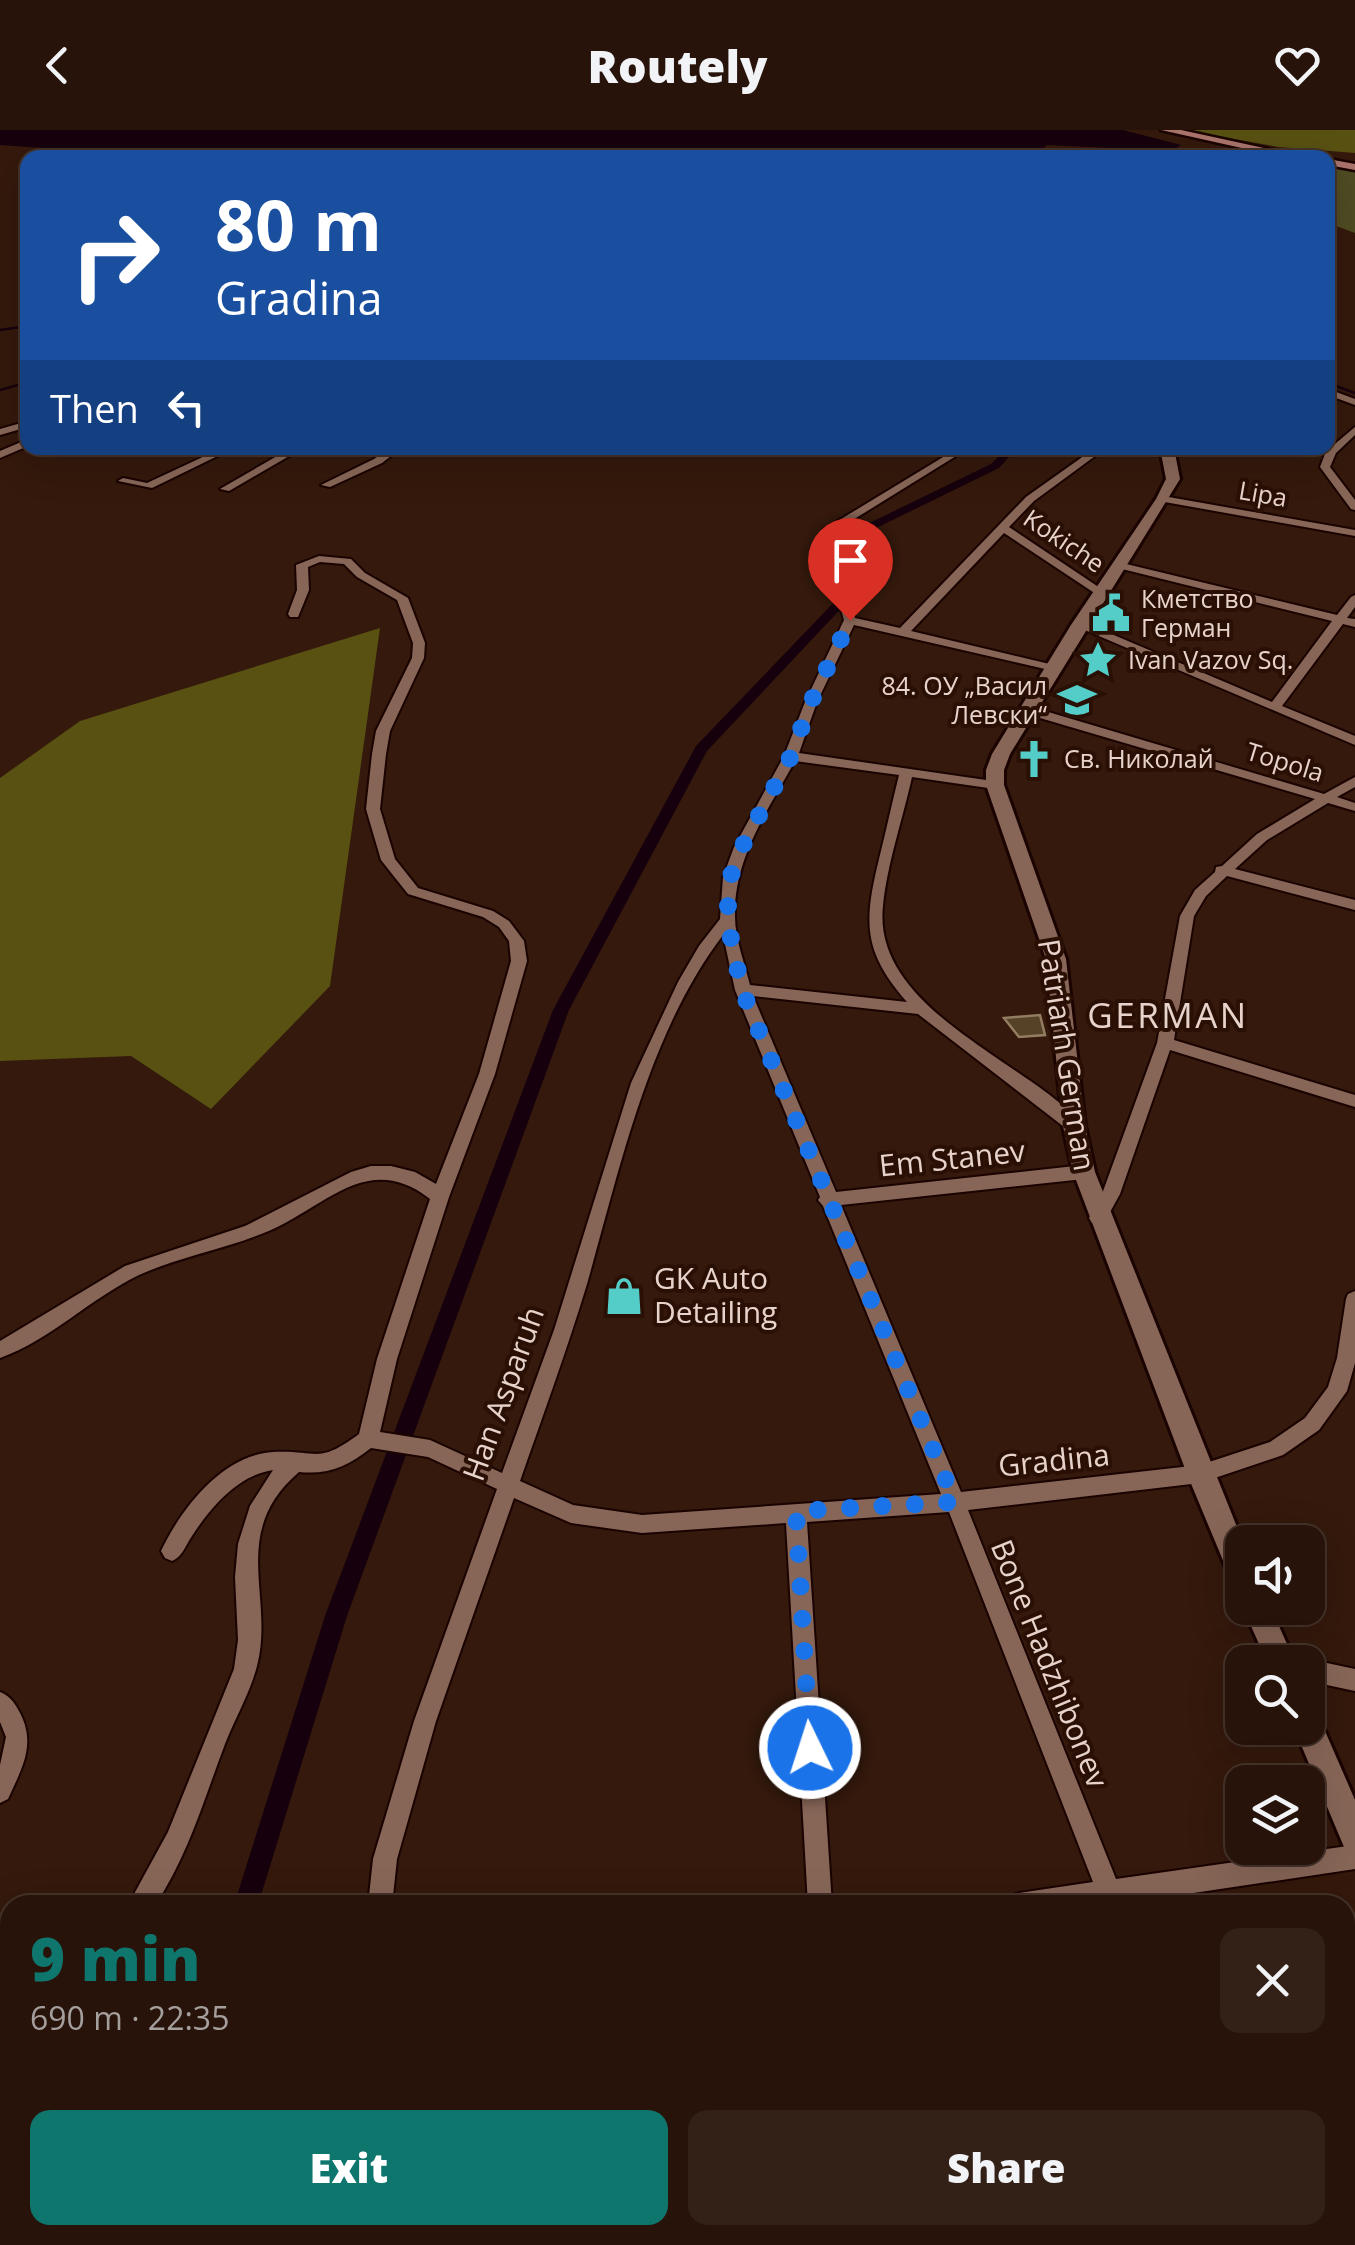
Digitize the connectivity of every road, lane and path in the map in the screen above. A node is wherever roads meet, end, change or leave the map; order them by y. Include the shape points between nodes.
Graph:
1 (1166, 130) edge
2 (1265, 150) edge
3 (1355, 430) edge
4 (1335, 448) edge
5 (215, 455) edge
6 (286, 455) edge
7 (386, 455) edge
8 (952, 455) edge
9 (1091, 455) edge
10 (1168, 455) edge
11 (1329, 455) edge
12 (124, 481) dead end
13 (326, 485) dead end
14 (225, 489) dead end
15 (1164, 499) junction
16 (1355, 506) edge
17 (1002, 527) junction
18 (1355, 533) edge
19 (1118, 565) junction
20 (1100, 592) junction
21 (1355, 599) edge
22 (294, 614) dead end
23 (850, 620) junction
24 (1349, 622) edge
25 (1079, 625) junction
26 (902, 632) junction
27 (1054, 669) junction
28 (1274, 708) junction
29 (1028, 710) junction
30 (1355, 741) edge
31 (791, 756) junction
32 (906, 774) junction
33 (1355, 781) edge
34 (994, 786) junction
35 (1324, 797) junction
36 (1355, 807) edge
37 (1221, 870) junction
38 (1355, 905) edge
39 (727, 920) junction
40 (742, 990) junction
41 (917, 1008) junction
42 (1165, 1043) junction
43 (1355, 1100) edge
44 (1074, 1126) junction
45 (1084, 1172) junction
46 (440, 1198) junction
47 (827, 1200) junction
48 (1098, 1218) junction
49 (1355, 1299) edge
50 (0, 1350) edge
51 (368, 1439) junction
52 (296, 1462) junction
53 (1200, 1474) junction
54 (505, 1486) junction
55 (955, 1502) junction
56 (796, 1511) junction
57 (1225, 1533) edge
58 (172, 1550) dead end
59 (1325, 1674) edge
60 (1355, 1680) edge
61 (0, 1703) edge
62 (1316, 1745) edge
63 (0, 1792) edge
64 (1355, 1836) edge
65 (1355, 1857) edge
66 (1110, 1894) junction
67 (148, 1895) edge
68 (381, 1895) edge
69 (819, 1895) edge
70 (1102, 1895) edge

1 - 2 main road
3 - 4 street
5 - 12 street via 148,486
6 - 14 street
7 - 13 street
8 - 23 street via 829,530
9 - 17 street
10 - 15 street via 1173,479
11 - 16 street via 1325,467
15 - 18 street, Lipa
15 - 19 street
17 - 20 street, Kokiche
17 - 26 street
19 - 20 street
19 - 24 street
20 - 25 street
21 - 24 street
22 - 46 street via 304,590 302,566 319,559 347,561 402,598 418,658 383,731 376,825 388,860 413,891 488,914 516,942 519,961 507,1009
23 - 26 street
23 - 31 street, Bone Hadzhibonev
24 - 28 street
25 - 27 street
25 - 28 street
26 - 27 street
27 - 29 street
28 - 30 street
29 - 34 street via 1001,754
29 - 35 street, Topola
31 - 32 street
31 - 39 street, Bone Hadzhibonev via 742,847 730,878
32 - 34 street
32 - 41 street via 875,930
33 - 35 street
34 - 44 street, Patriarh German via 1056,959
35 - 36 street, Topola
35 - 37 street
37 - 38 street
37 - 42 street via 1187,916
39 - 40 street, Bone Hadzhibonev
39 - 54 street, Han Asparuh via 696,961 650,1051 599,1198 575,1292
40 - 41 street
40 - 47 street, Bone Hadzhibonev
41 - 44 street
42 - 43 street
42 - 48 street
44 - 45 street, Patriarh German
45 - 47 street, Em Stanev
45 - 48 street, Patriarh German
46 - 50 street via 420,1180 395,1173 342,1183 241,1237 132,1270
46 - 51 street
47 - 55 street, Bone Hadzhibonev
48 - 53 street, Patriarh German
49 - 53 street, Gradina via 1337,1390 1312,1424 1276,1450
51 - 52 street via 330,1463
51 - 54 street, Gradina via 430,1449
52 - 58 street via 250,1467 232,1479
52 - 67 street via 263,1498 245,1574 248,1658 188,1820
53 - 55 street, Gradina
53 - 57 street, Patriarh German
54 - 56 street, Gradina via 570,1514 642,1524
54 - 68 street, Han Asparuh via 425,1721 385,1858
55 - 56 street, Gradina
55 - 66 street, Bone Hadzhibonev
56 - 69 street
59 - 60 street
61 - 63 street via 15,1722 20,1747
62 - 64 street
65 - 66 street
66 - 70 street

